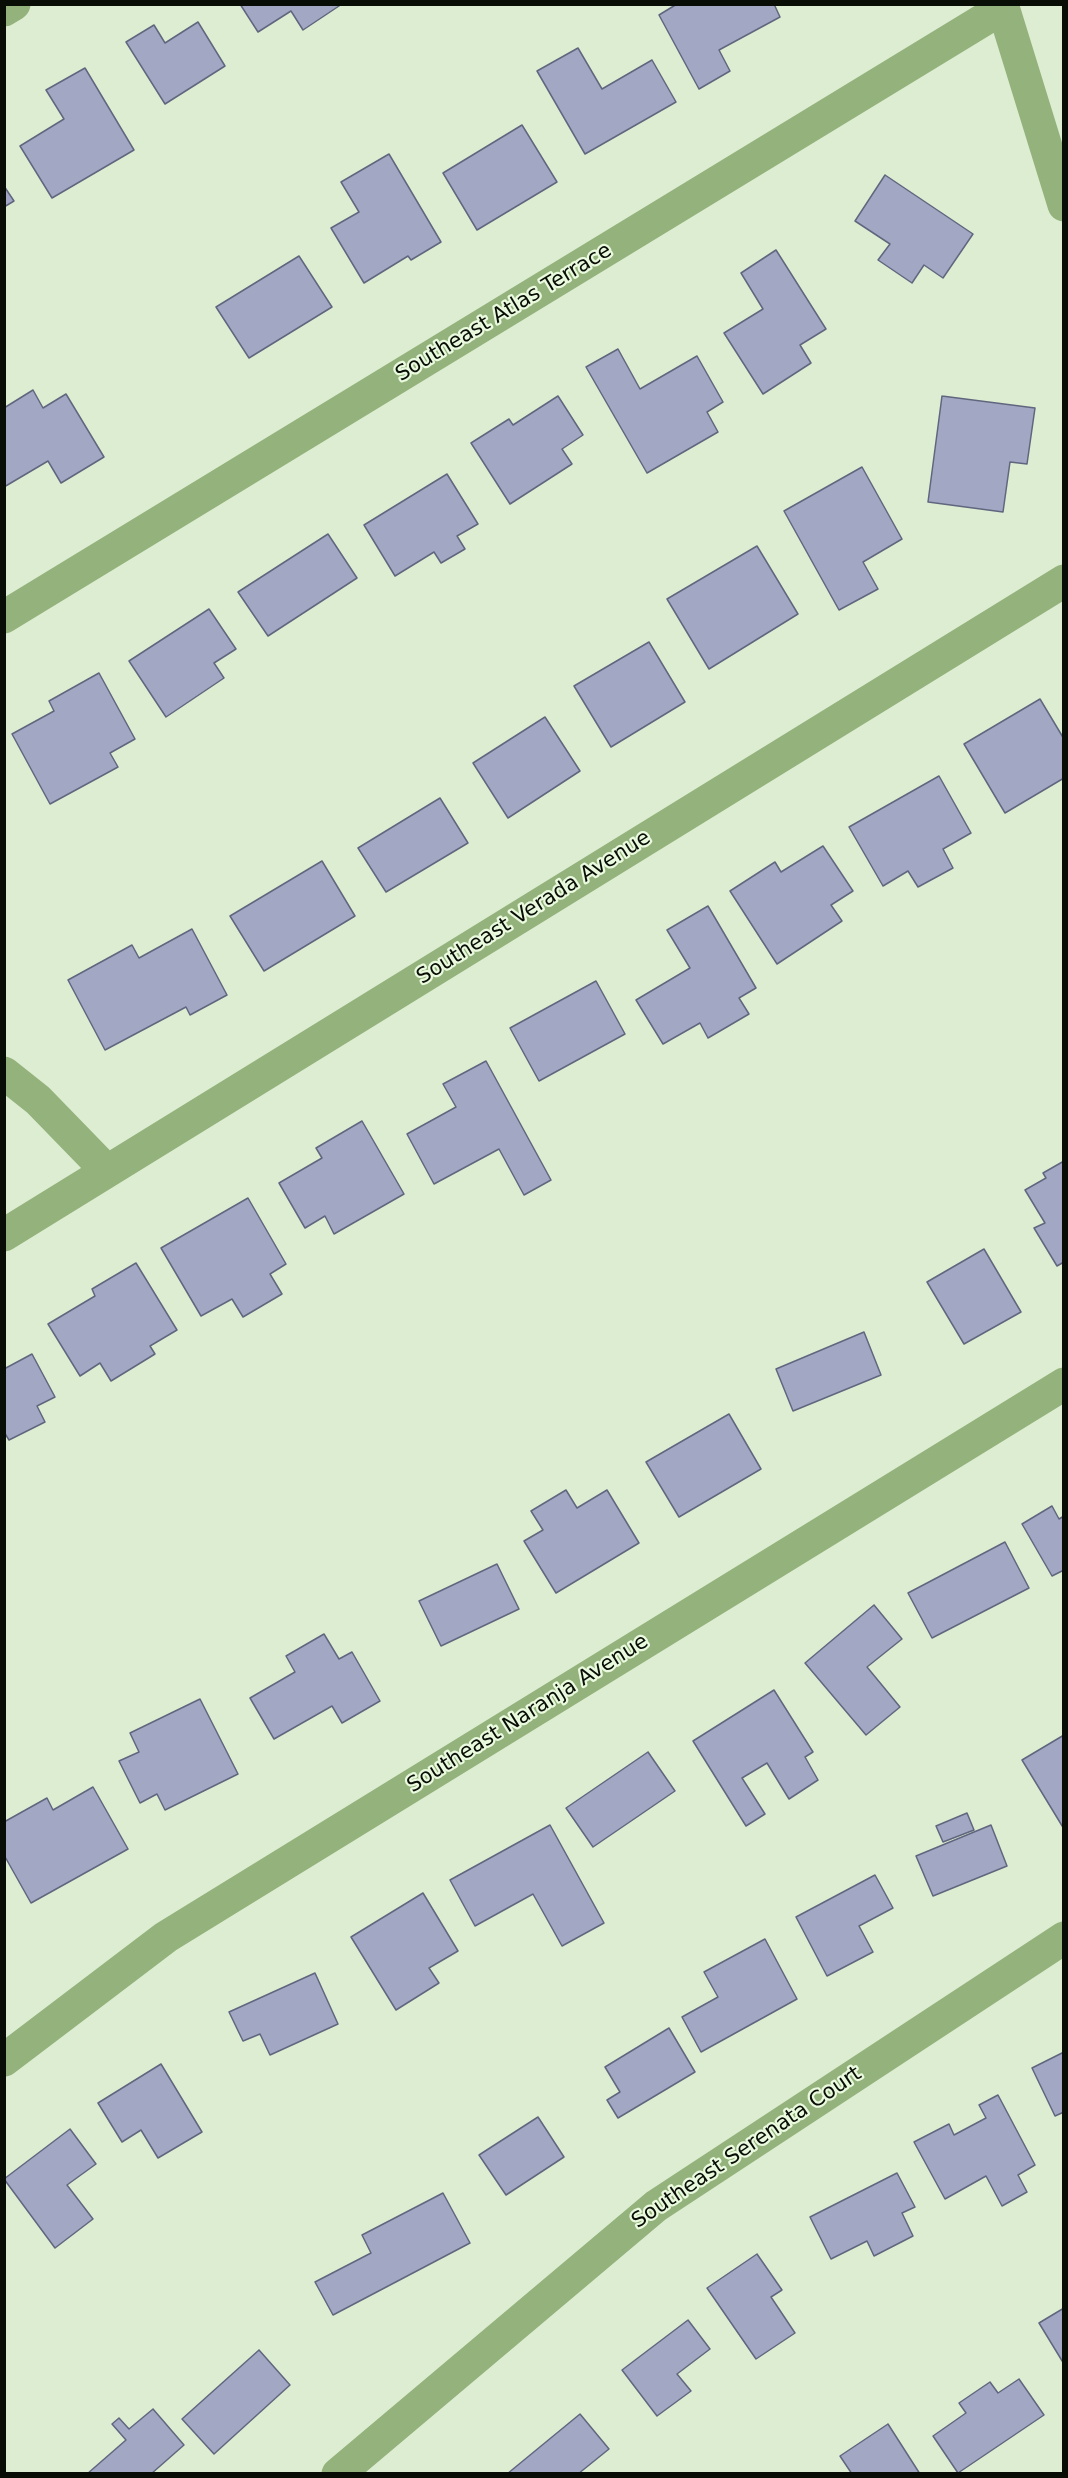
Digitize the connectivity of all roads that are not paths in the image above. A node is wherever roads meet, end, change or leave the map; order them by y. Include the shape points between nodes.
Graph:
1 (14, 4) edge
2 (1003, 6) edge
3 (4, 10) edge
4 (1064, 205) edge
5 (1064, 581) edge
6 (4, 617) edge
7 (4, 1073) edge
8 (107, 1171) junction
9 (4, 1235) edge
10 (1064, 1384) edge
11 (1064, 1938) edge
12 (4, 2060) edge
13 (338, 2474) edge

1 - 3 street
2 - 4 street
2 - 6 street, Southeast Atlas Terrace
5 - 8 street, Southeast Verada Avenue
7 - 8 street via 38,1100
8 - 9 street, Southeast Verada Avenue
10 - 12 street, Southeast Naranja Avenue via 166,1936
11 - 13 street, Southeast Serenata Court via 656,2206

